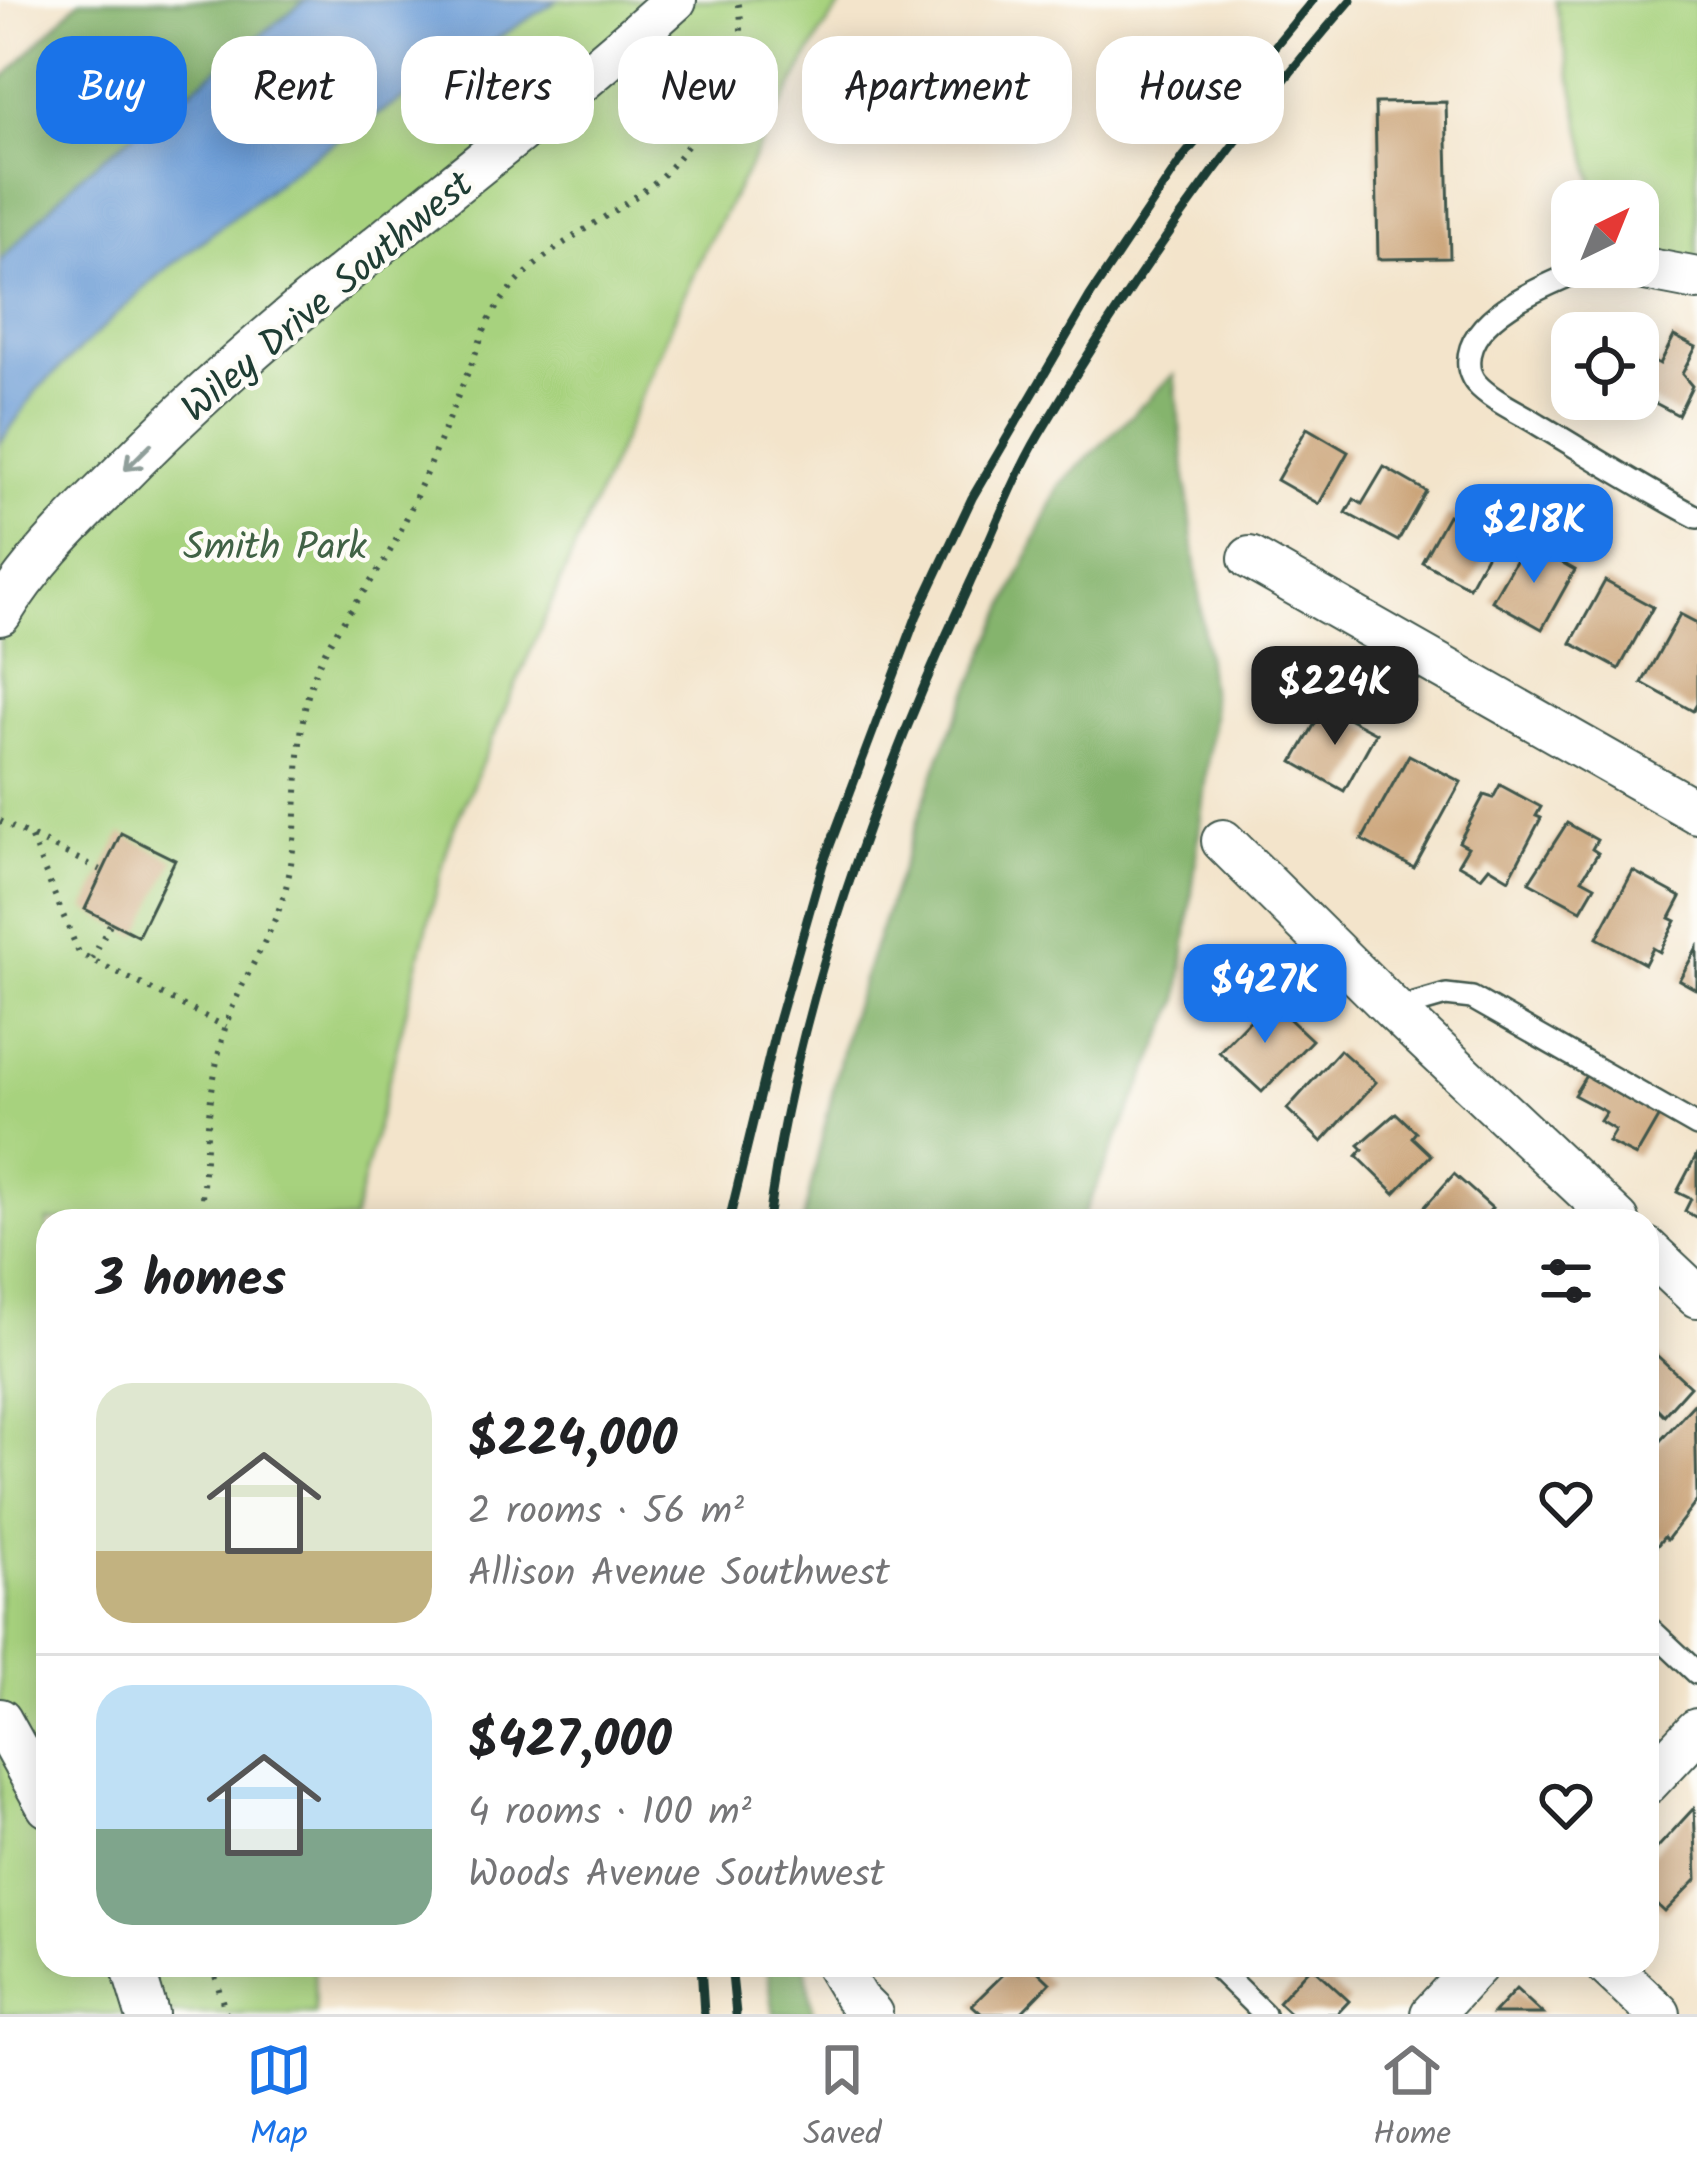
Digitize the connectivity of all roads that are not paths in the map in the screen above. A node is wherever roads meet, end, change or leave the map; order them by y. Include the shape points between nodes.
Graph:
1 (675, 0) edge
2 (1659, 272) edge
3 (1697, 279) edge
4 (1551, 285) edge
5 (1697, 518) edge
6 (1250, 557) dead end
7 (0, 614) edge
8 (1697, 812) edge
9 (1222, 841) dead end
10 (1394, 1010) junction
11 (1697, 1126) edge
12 (1605, 1209) edge
13 (1659, 1260) edge
14 (1697, 1296) edge
15 (1659, 1637) edge
16 (1697, 1673) edge
17 (0, 1720) edge
18 (1697, 1730) edge
19 (1659, 1770) edge
20 (36, 1784) edge
21 (136, 1977) edge
22 (843, 1977) edge
23 (1226, 1977) edge
24 (1466, 1977) edge
25 (1620, 1977) edge
26 (147, 2014) edge
27 (872, 2014) edge
28 (1264, 2014) edge
29 (1432, 2014) edge
30 (1659, 2014) edge

1 -> 7 street, Wiley Drive Southwest via 167,428 63,532
2 - 3 street
4 - 5 lane via 1507,305 1484,329 1470,355 1476,384
6 - 8 street
9 - 10 street
10 - 11 lane via 1447,995 1472,998
10 - 12 street
13 - 14 street
15 - 16 lane
17 - 20 street
18 - 19 street
21 - 26 street
22 - 27 street
23 - 28 lane
24 - 29 street
25 - 30 street

